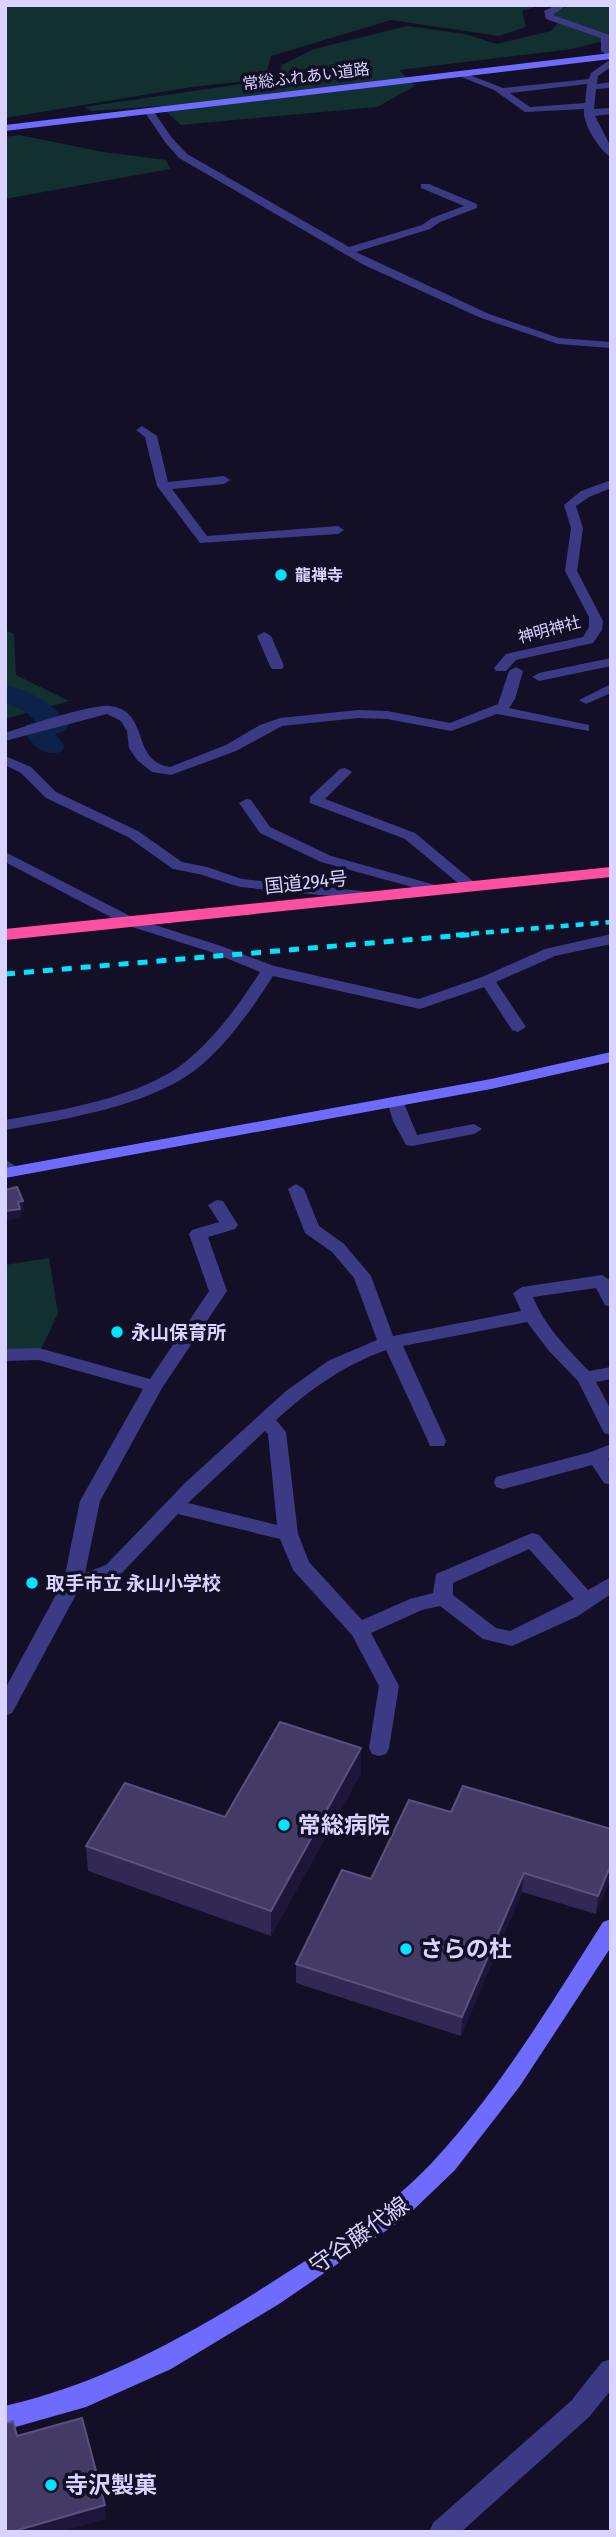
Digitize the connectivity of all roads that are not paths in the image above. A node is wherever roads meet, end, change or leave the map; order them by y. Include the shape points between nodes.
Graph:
1 (563, 5) edge
2 (610, 58) edge
3 (459, 74) junction
4 (592, 84) junction
5 (611, 85) edge
6 (502, 91) junction
7 (589, 110) junction
8 (149, 111) junction
9 (611, 111) edge
10 (5, 128) edge
11 (611, 154) edge
12 (425, 186) dead end
13 (348, 251) junction
14 (611, 345) edge
15 (142, 430) dead end
16 (224, 480) dead end
17 (611, 484) edge
18 (163, 486) junction
19 (338, 530) dead end
20 (264, 636) dead end
21 (611, 662) edge
22 (278, 666) dead end
23 (501, 668) dead end
24 (516, 671) dead end
25 (539, 677) dead end
26 (611, 688) edge
27 (586, 700) dead end
28 (498, 710) junction
29 (584, 728) dead end
30 (5, 737) edge
31 (5, 760) edge
32 (345, 772) dead end
33 (246, 803) dead end
34 (5, 856) edge
35 (611, 872) edge
36 (470, 886) junction
37 (434, 889) junction
38 (372, 896) junction
39 (131, 922) junction
40 (5, 935) edge
41 (611, 939) edge
42 (269, 971) junction
43 (488, 980) junction
44 (518, 1027) dead end
45 (611, 1057) edge
46 (395, 1101) junction
47 (5, 1125) edge
48 (474, 1129) dead end
49 (6, 1168) edge
50 (296, 1189) dead end
51 (217, 1206) dead end
52 (611, 1301) edge
53 (531, 1315) junction
54 (390, 1344) junction
55 (5, 1355) edge
56 (611, 1373) edge
57 (584, 1378) junction
58 (154, 1385) junction
59 (266, 1421) junction
60 (611, 1429) edge
61 (437, 1441) dead end
62 (604, 1454) edge
63 (611, 1478) edge
64 (503, 1482) dead end
65 (175, 1507) junction
66 (288, 1534) junction
67 (611, 1584) edge
68 (71, 1586) junction
69 (443, 1598) junction
70 (587, 1601) junction
71 (359, 1630) junction
72 (5, 1708) edge
73 (379, 1748) dead end
74 (611, 1928) edge
75 (611, 2370) edge
76 (5, 2418) edge
77 (442, 2532) edge

1 - 2 street via 547,13 549,17 606,37
2 - 3 street, 常総ふれあい道路
2 - 4 street
3 - 6 street
3 - 8 street, 常総ふれあい道路
4 - 5 street
4 - 6 street
4 - 7 street
6 - 7 street via 528,110
7 - 9 street
7 - 11 street via 590,125
8 - 10 street, 常総ふれあい道路
8 - 13 street via 183,156
12 - 13 street via 473,205 426,227
13 - 14 street via 503,323 558,341
15 - 18 street via 151,436 155,469
16 - 18 street
17 - 23 street, 神明神社 via 570,505 577,528 571,571 596,617 594,633 588,640 511,657
18 - 19 street via 204,540
20 - 22 street
21 - 25 street
24 - 28 street via 508,699
26 - 27 street
28 - 29 street
28 - 30 street via 451,727 358,714 280,722 231,748 171,771 158,769 142,757 135,748 134,731 126,718 114,711 97,711
31 - 38 street via 26,770 51,795 133,834 178,866 240,883
32 - 36 street via 315,800 410,836
33 - 37 street via 265,830 326,859
34 - 39 street
35 - 36 highway, 国道294号
36 - 37 highway, 国道294号
37 - 38 highway, 国道294号
38 - 39 highway, 国道294号
39 - 40 highway, 国道294号
39 - 42 street via 216,948
41 - 43 street via 550,952
42 - 43 street via 420,1004
42 - 47 street via 242,1012 189,1067 141,1093
43 - 44 street
45 - 46 street
46 - 48 street via 412,1141
46 - 49 street
50 - 54 street via 311,1229 338,1248 362,1276
51 - 58 street via 229,1225 198,1234 218,1291
52 - 53 street via 602,1281 522,1293
53 - 54 street
53 - 57 street
54 - 59 street via 334,1365 292,1395
54 - 61 street
55 - 58 street via 39,1354
56 - 57 street
57 - 60 street
58 - 68 street via 90,1501
59 - 65 street
59 - 66 street via 277,1432
62 - 63 street
62 - 64 street
65 - 66 street
65 - 68 street via 113,1570
66 - 71 street via 300,1565
67 - 70 street
68 - 72 street
69 - 70 street via 490,1634 512,1639
69 - 70 street via 443,1579 532,1540
69 - 71 street via 416,1604
71 - 73 street via 388,1686
74 - 76 street, 守谷藤代線 via 492,2104 447,2162 388,2219 244,2314 139,2373 35,2413
75 - 77 street via 580,2409

